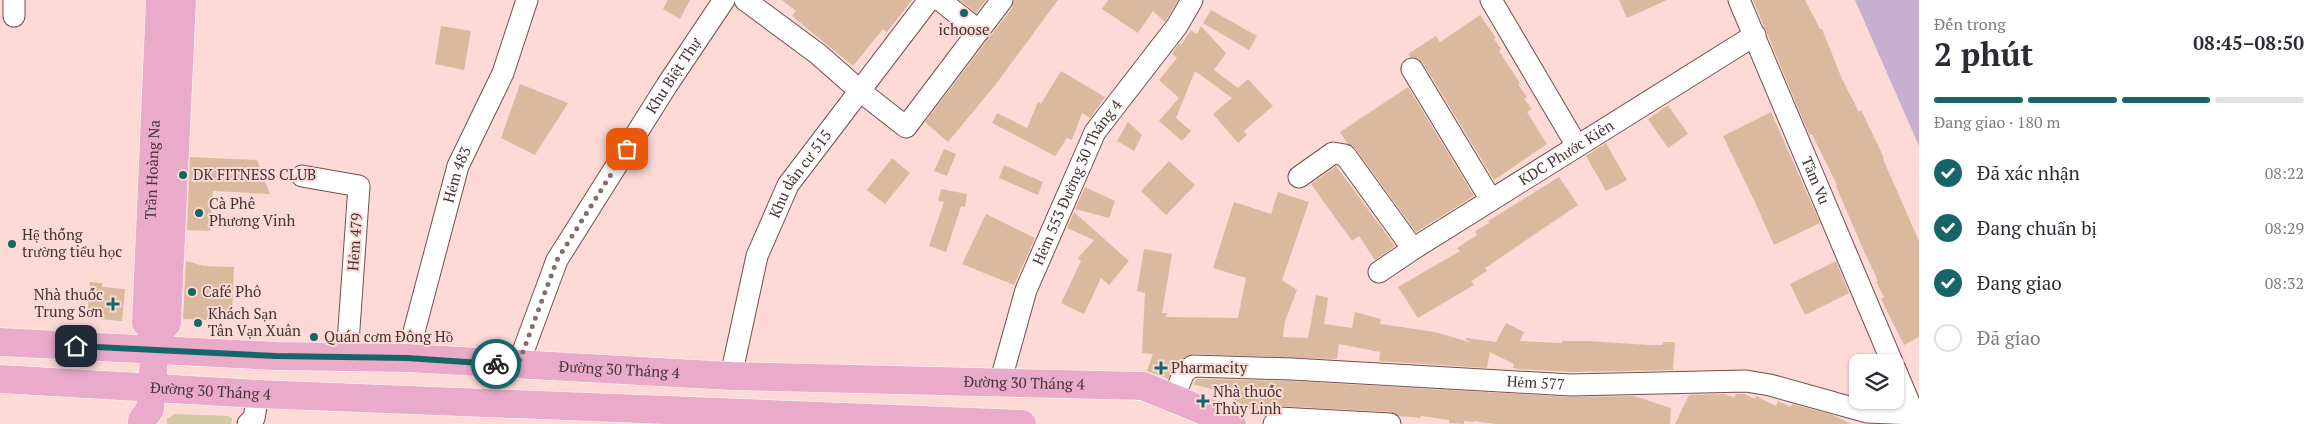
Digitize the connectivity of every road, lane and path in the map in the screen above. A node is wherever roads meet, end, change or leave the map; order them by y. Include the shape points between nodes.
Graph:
1 (160, 0) edge
2 (182, 0) edge
3 (527, 0) edge
4 (724, 0) edge
5 (745, 0) edge
6 (929, 0) edge
7 (940, 0) edge
8 (1002, 0) edge
9 (1192, 0) edge
10 (1491, 0) edge
11 (1739, 0) edge
12 (979, 31) junction
13 (1755, 35) junction
14 (1412, 69) dead end
15 (860, 91) junction
16 (1577, 146) junction
17 (302, 176) dead end
18 (1299, 177) dead end
19 (1490, 200) junction
20 (1412, 249) junction
21 (1379, 272) dead end
22 (0, 342) edge
23 (156, 342) junction
24 (1889, 354) edge
25 (347, 357) junction
26 (407, 358) junction
27 (518, 365) junction
28 (731, 376) junction
29 (0, 379) edge
30 (1000, 383) junction
31 (1904, 390) edge
32 (258, 394) junction
33 (1174, 397) junction
34 (150, 411) edge
35 (1916, 419) edge
36 (248, 424) edge
37 (1022, 424) edge
38 (1232, 424) edge
39 (1274, 424) edge
40 (1390, 424) edge

1 - 23 main road, Trần Hoàng Na via 146,323
2 - 23 main road, Trần Hoàng Na via 167,322
3 - 26 street, Hẻm 483 via 502,73 458,166
4 - 27 street, Khu Biệt Thự via 557,260
5 - 15 street via 818,54
6 - 15 street, Khu dân cư 515
7 - 12 street
8 - 12 street
9 - 30 street, Hẻm 553 Đường 30 Tháng 4 via 1177,26 1095,132 1026,290
10 - 16 street
11 - 13 street, Tầm Vu
12 - 15 street via 906,127
13 - 16 street, KDC Phước Kiên
13 - 24 street, Tầm Vu
14 - 19 street
15 - 28 street, Khu dân cư 515 via 788,185 757,256
16 - 19 street, KDC Phước Kiên
17 - 25 street, Hẻm 479 via 359,186
18 - 20 street via 1333,152 1345,156
19 - 20 street, KDC Phước Kiên
20 - 21 street, KDC Phước Kiên
22 - 23 main road, Đường 30 Tháng 4
23 - 25 main road, Đường 30 Tháng 4
23 - 34 main road, Trần Hoàng Na
25 - 26 main road, Đường 30 Tháng 4
26 - 27 main road, Đường 30 Tháng 4
27 - 28 main road, Đường 30 Tháng 4
28 - 30 main road, Đường 30 Tháng 4
29 - 34 main road, Đường 30 Tháng 4
30 - 33 main road, Đường 30 Tháng 4 via 1144,386
31 - 35 street
32 - 34 main road, Đường 30 Tháng 4
32 - 36 street via 254,418
32 - 37 main road, Đường 30 Tháng 4
33 - 35 street, Hẻm 577 via 1184,372 1194,366 1571,385 1746,381 1867,412
33 - 38 main road, Đường 30 Tháng 4
39 - 40 street via 1279,418

